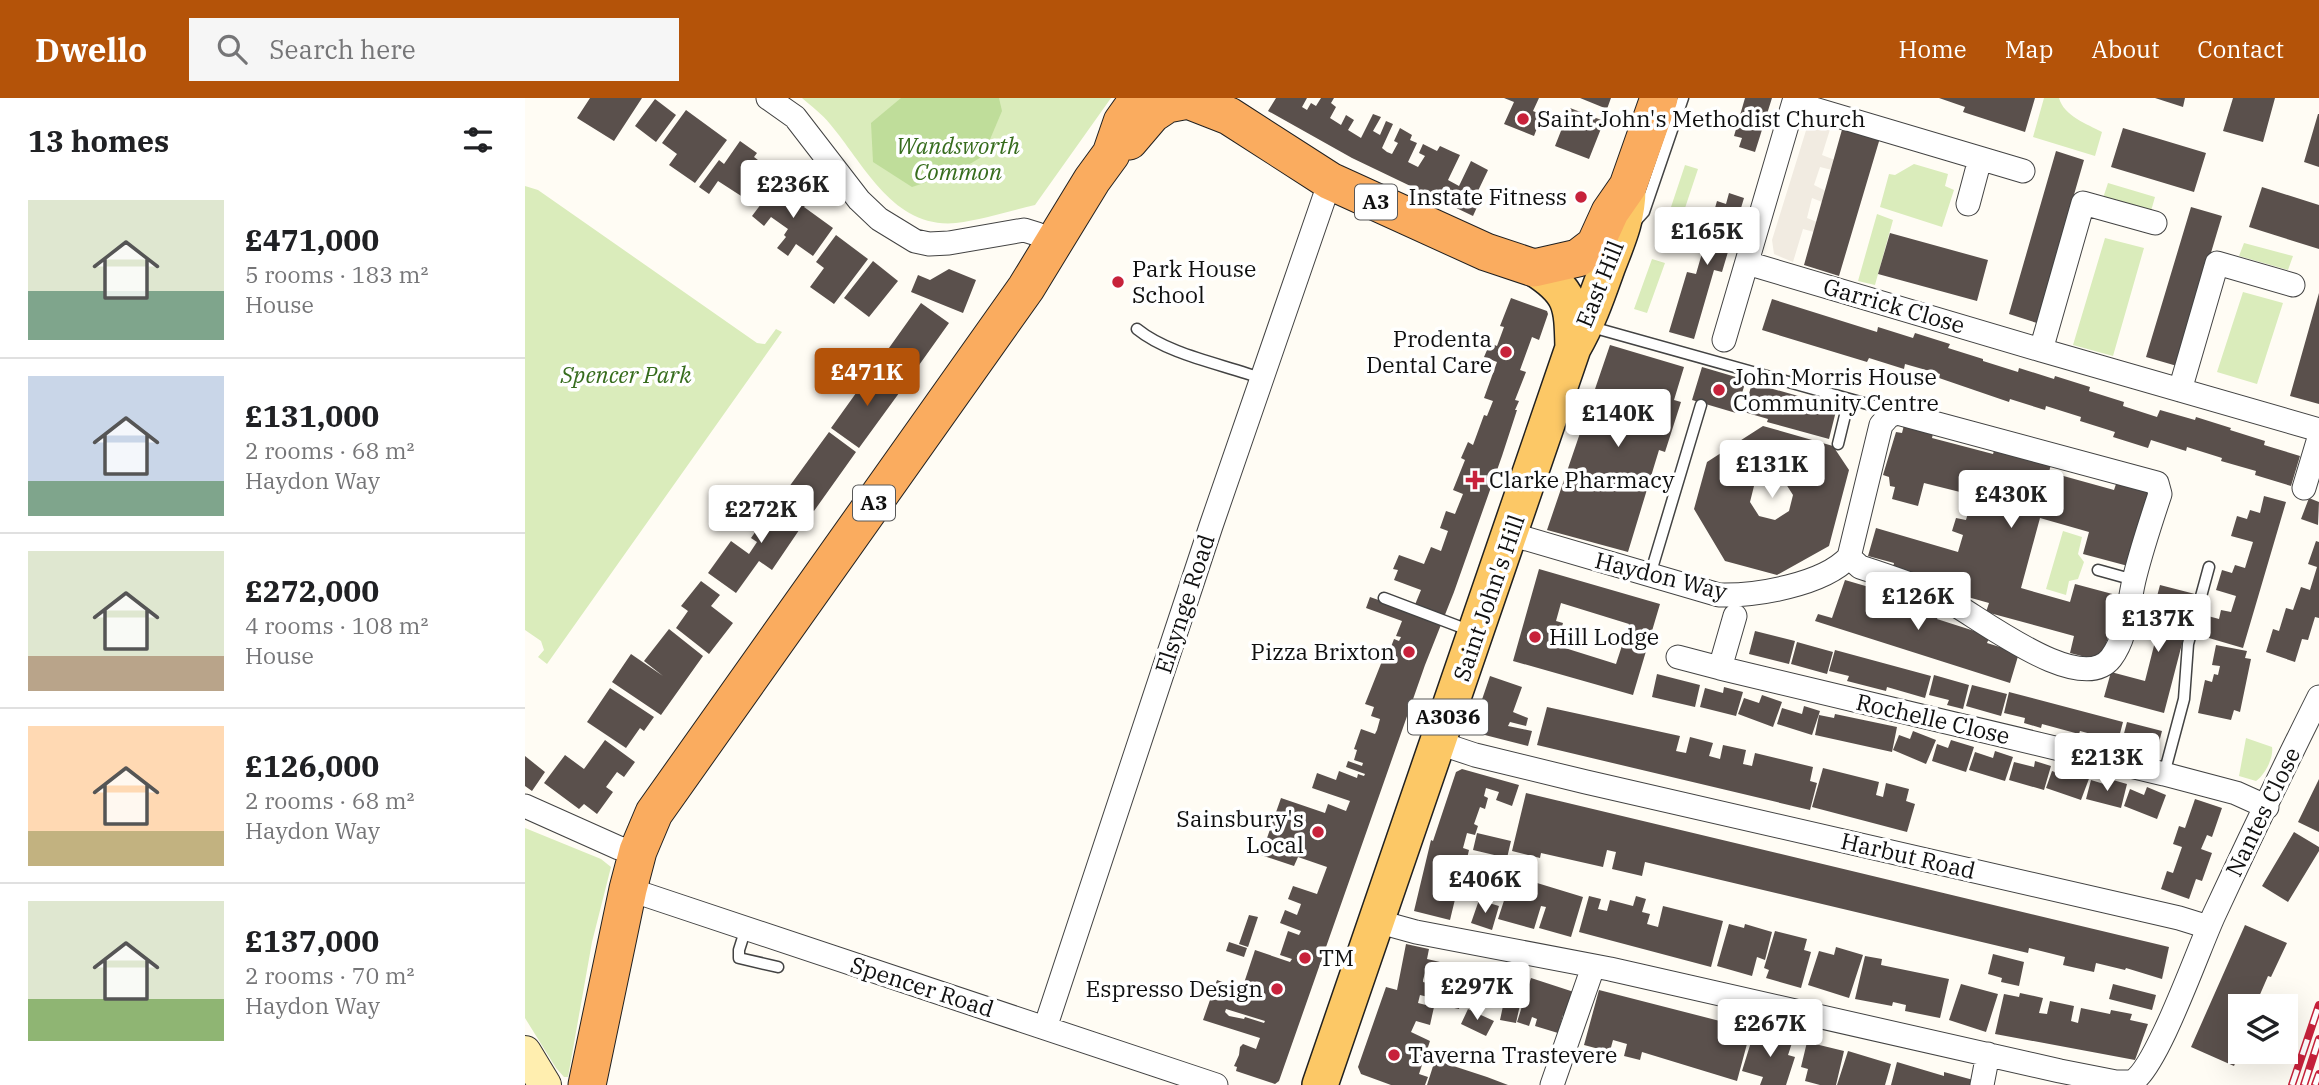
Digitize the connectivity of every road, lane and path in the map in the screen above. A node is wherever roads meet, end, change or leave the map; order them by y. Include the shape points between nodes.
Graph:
1 (768, 98) edge
2 (1139, 98) edge
3 (1659, 98) edge
4 (1683, 98) edge
5 (1795, 101) edge
6 (1222, 107) edge
7 (1111, 154) junction
8 (1980, 159) junction
9 (2023, 171) dead end
10 (1330, 181) junction
11 (1968, 204) dead end
12 (1626, 209) junction
13 (2155, 223) dead end
14 (1053, 244) junction
15 (1747, 263) junction
16 (1534, 268) junction
17 (2293, 285) dead end
18 (1136, 330) dead end
19 (1579, 337) junction
20 (1724, 340) dead end
21 (2041, 350) junction
22 (1263, 379) junction
23 (2180, 390) junction
24 (1849, 399) junction
25 (1701, 405) dead end
26 (1889, 416) junction
27 (2319, 430) edge
28 (2319, 438) edge
29 (1838, 444) dead end
30 (2304, 488) dead end
31 (1510, 534) junction
32 (1849, 557) junction
33 (2209, 567) dead end
34 (2098, 570) dead end
35 (1650, 575) junction
36 (2134, 580) junction
37 (1384, 598) dead end
38 (1735, 616) dead end
39 (1477, 633) junction
40 (1678, 657) dead end
41 (1720, 668) junction
42 (2319, 697) edge
43 (1439, 743) junction
44 (2164, 774) junction
45 (525, 806) edge
46 (2267, 807) junction
47 (638, 851) junction
48 (628, 889) junction
49 (1376, 921) junction
50 (745, 928) junction
51 (2208, 928) junction
52 (773, 937) junction
53 (762, 964) junction
54 (778, 967) dead end
55 (1593, 967) junction
56 (1045, 1028) junction
57 (525, 1052) edge
58 (1988, 1054) junction
59 (1324, 1084) edge
60 (545, 1085) edge
61 (587, 1085) edge
62 (1216, 1085) edge
63 (1552, 1085) edge
64 (1982, 1085) edge

1 - 14 street via 795,117 859,200 879,219 915,241 949,243 1024,230
2 - 7 highway, A3 via 1122,122
3 - 12 highway, East Hill
4 - 12 lane
5 - 8 street
5 - 15 street
6 - 7 highway, A3 via 1175,102 1152,114 1134,137
6 - 10 highway, A3
7 - 14 highway, A3
8 - 9 street
8 - 11 street
10 - 16 highway, A3
10 - 22 street, Elsynge Road
12 - 16 highway via 1595,245 1577,258
12 - 19 main road, East Hill / A3036
13 - 21 street via 2083,203
14 - 47 highway, A3 via 655,813
15 - 20 street
15 - 21 street, Garrick Close
16 - 19 main road, A3036 via 1553,280 1571,306
17 - 23 street via 2217,263
18 - 22 lane via 1167,347
19 - 24 lane
19 - 31 main road, Saint John's Hill / A3036
21 - 23 street, Garrick Close
22 - 56 street, Elsynge Road
23 - 27 street, Garrick Close
24 - 26 lane via 1878,407
24 - 29 lane
25 - 35 lane
26 - 32 street via 1881,425
26 - 36 street via 1897,413 2157,483 2160,494
28 - 30 street
31 - 35 street, Haydon Way
31 - 39 main road, Saint John's Hill / A3036
32 - 35 street, Haydon Way via 1811,580 1730,595
32 - 36 street via 1860,567 1945,599 2040,657 2086,669 2105,664 2118,648
33 - 44 lane via 2188,644 2184,699
34 - 36 lane
37 - 39 lane
38 - 41 street
39 - 43 main road, Saint John's Hill / A3036
40 - 41 street, Rochelle Close
41 - 44 street, Rochelle Close
42 - 46 street, Nantes Close
43 - 49 main road, Saint John's Hill / A3036
43 - 51 street, Harbut Road via 1585,782
44 - 46 street, Rochelle Close via 2236,793
45 - 47 street via 619,848
46 - 51 street, Nantes Close
47 - 48 highway, A3
48 - 50 street, Spencer Road
48 - 61 highway, A3
49 - 55 street
49 - 59 main road, Saint John's Hill / A3036
50 - 52 street, Spencer Road
50 - 53 lane via 739,958
51 - 58 street via 2167,1028 2140,1077 2132,1082
52 - 53 lane
52 - 56 street, Spencer Road
53 - 54 lane
55 - 58 street
55 - 63 street
56 - 62 street, Spencer Road
57 - 60 main road
58 - 64 street

